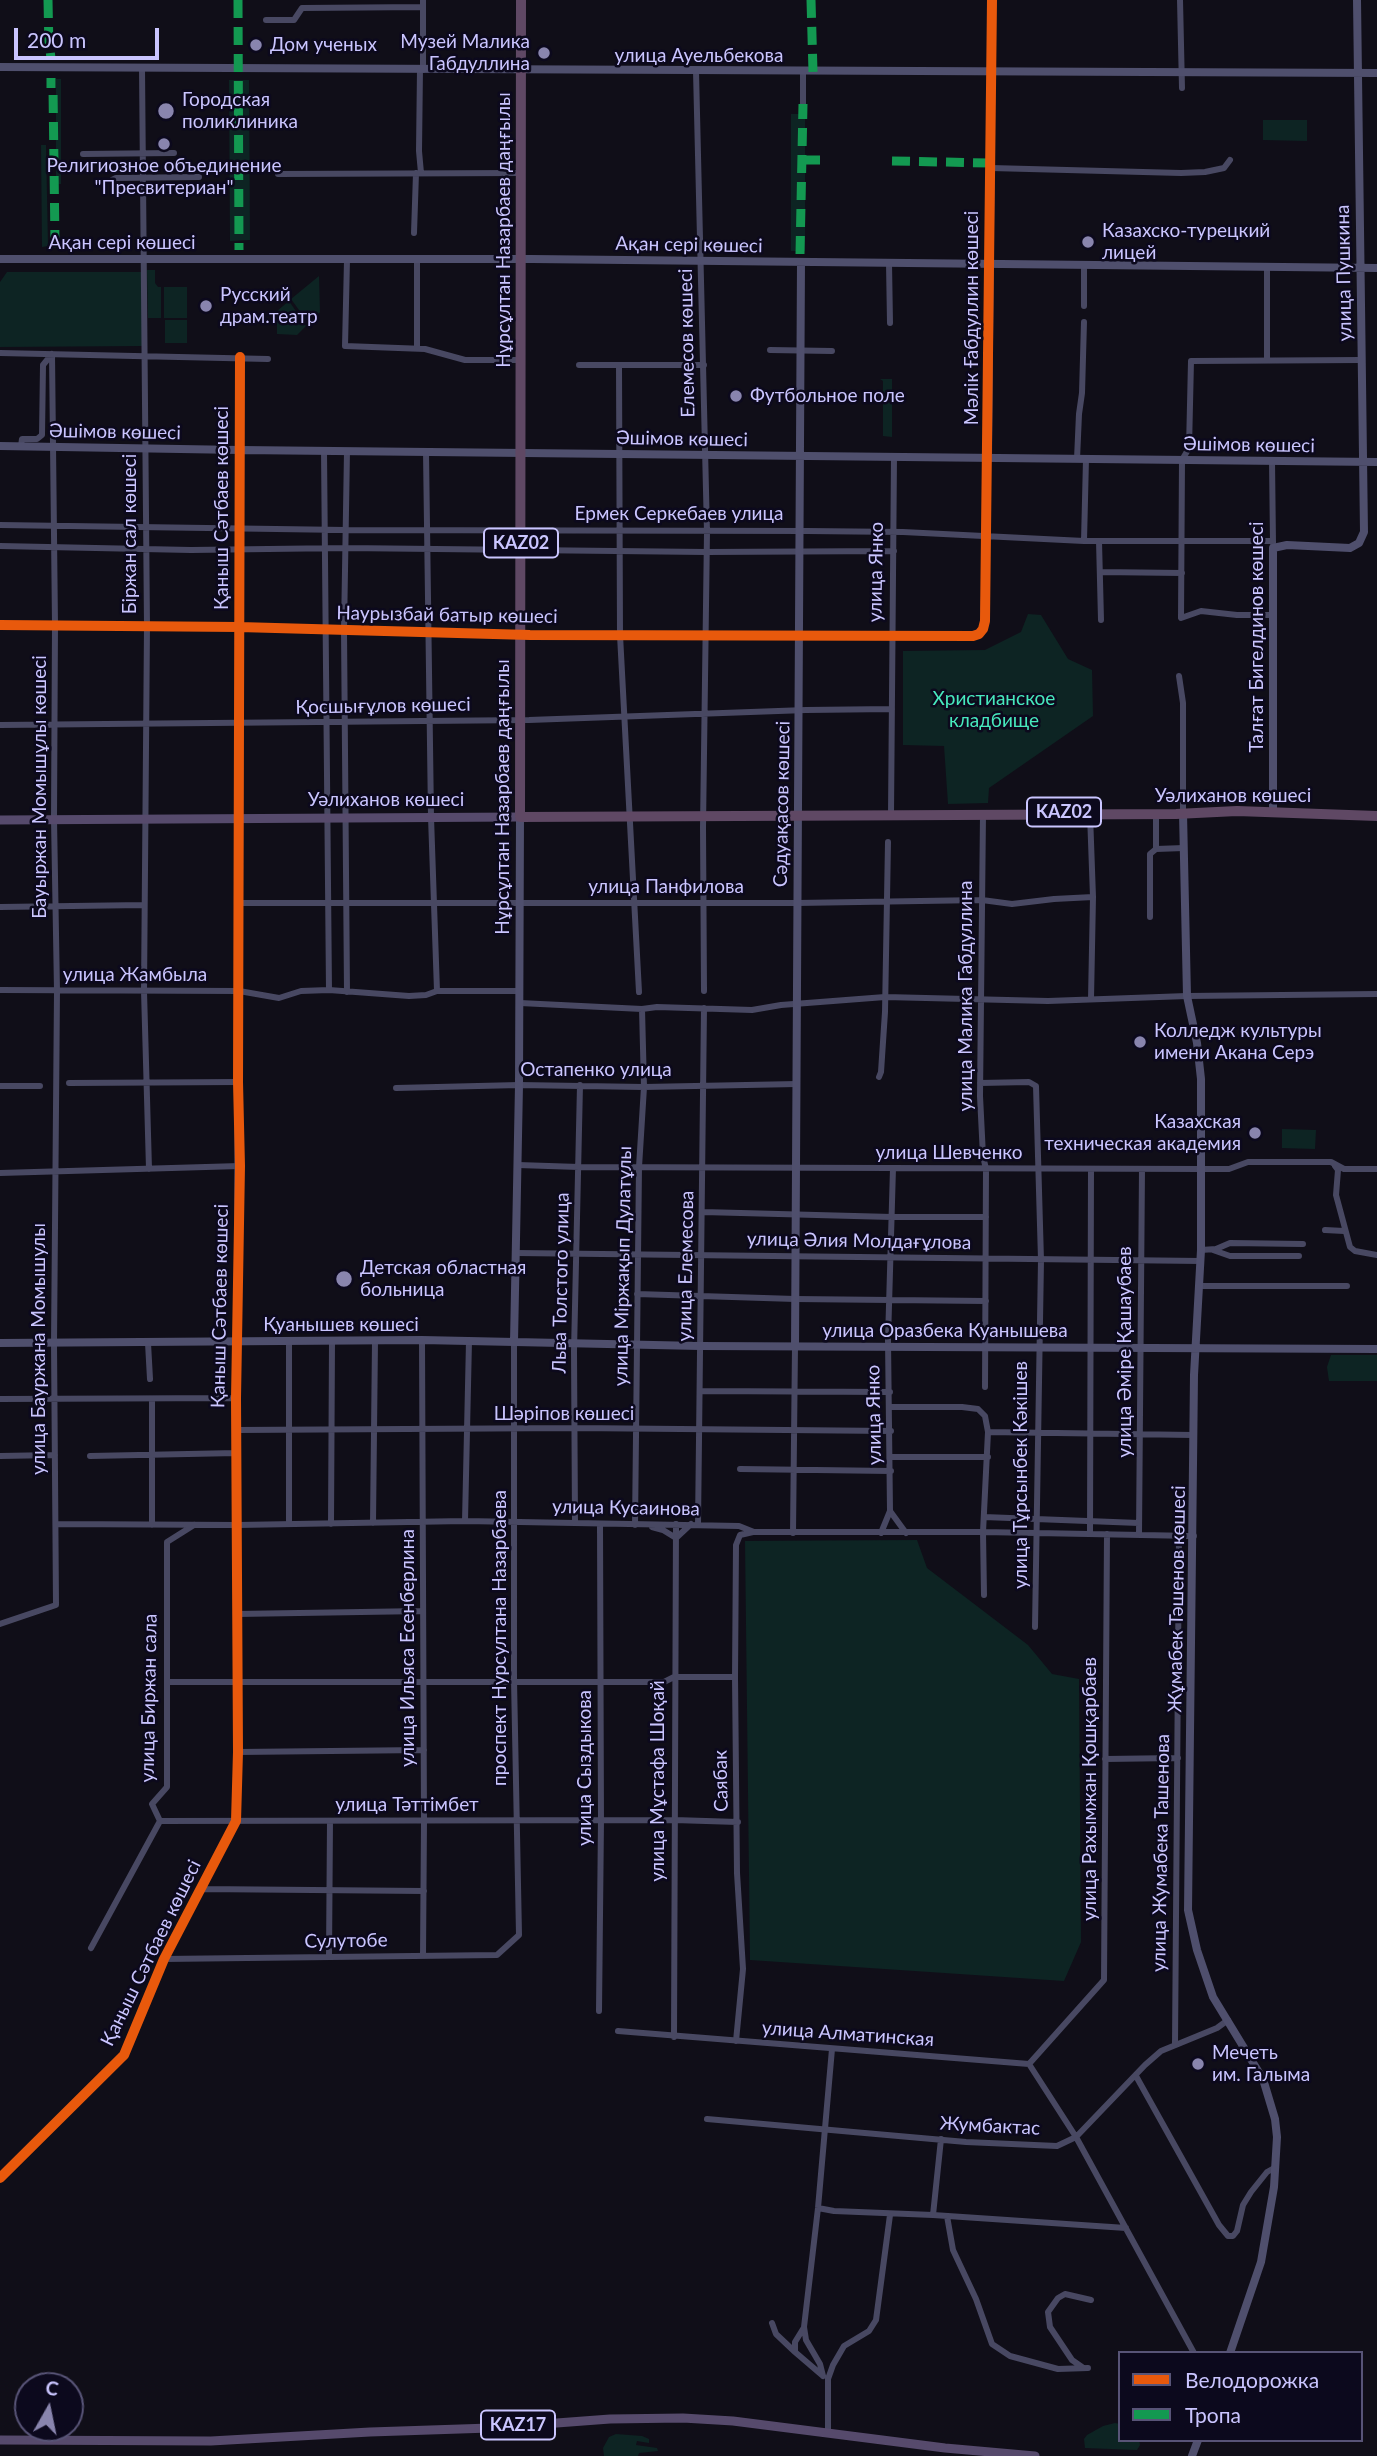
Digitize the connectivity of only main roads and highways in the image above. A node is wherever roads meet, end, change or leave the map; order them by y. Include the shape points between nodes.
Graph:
1 (521, 0) edge
2 (1183, 813) junction
3 (946, 814) junction
4 (1377, 816) edge
5 (520, 817) junction
6 (0, 820) edge
7 (0, 2440) edge
8 (1035, 2456) edge

1 - 5 highway, Нұрсұлтан Назарбаев даңғылы / KАZ02
2 - 3 highway, KАZ02
2 - 3 highway, Уәлиханов көшесі / KАZ02
2 - 4 highway, Уәлиханов көшесі / KАZ02
3 - 5 highway, Уәлиханов көшесі / KАZ02
5 - 6 main road, Уәлиханов көшесі
7 - 8 main road, KAZ17 via 211,2441 707,2418

